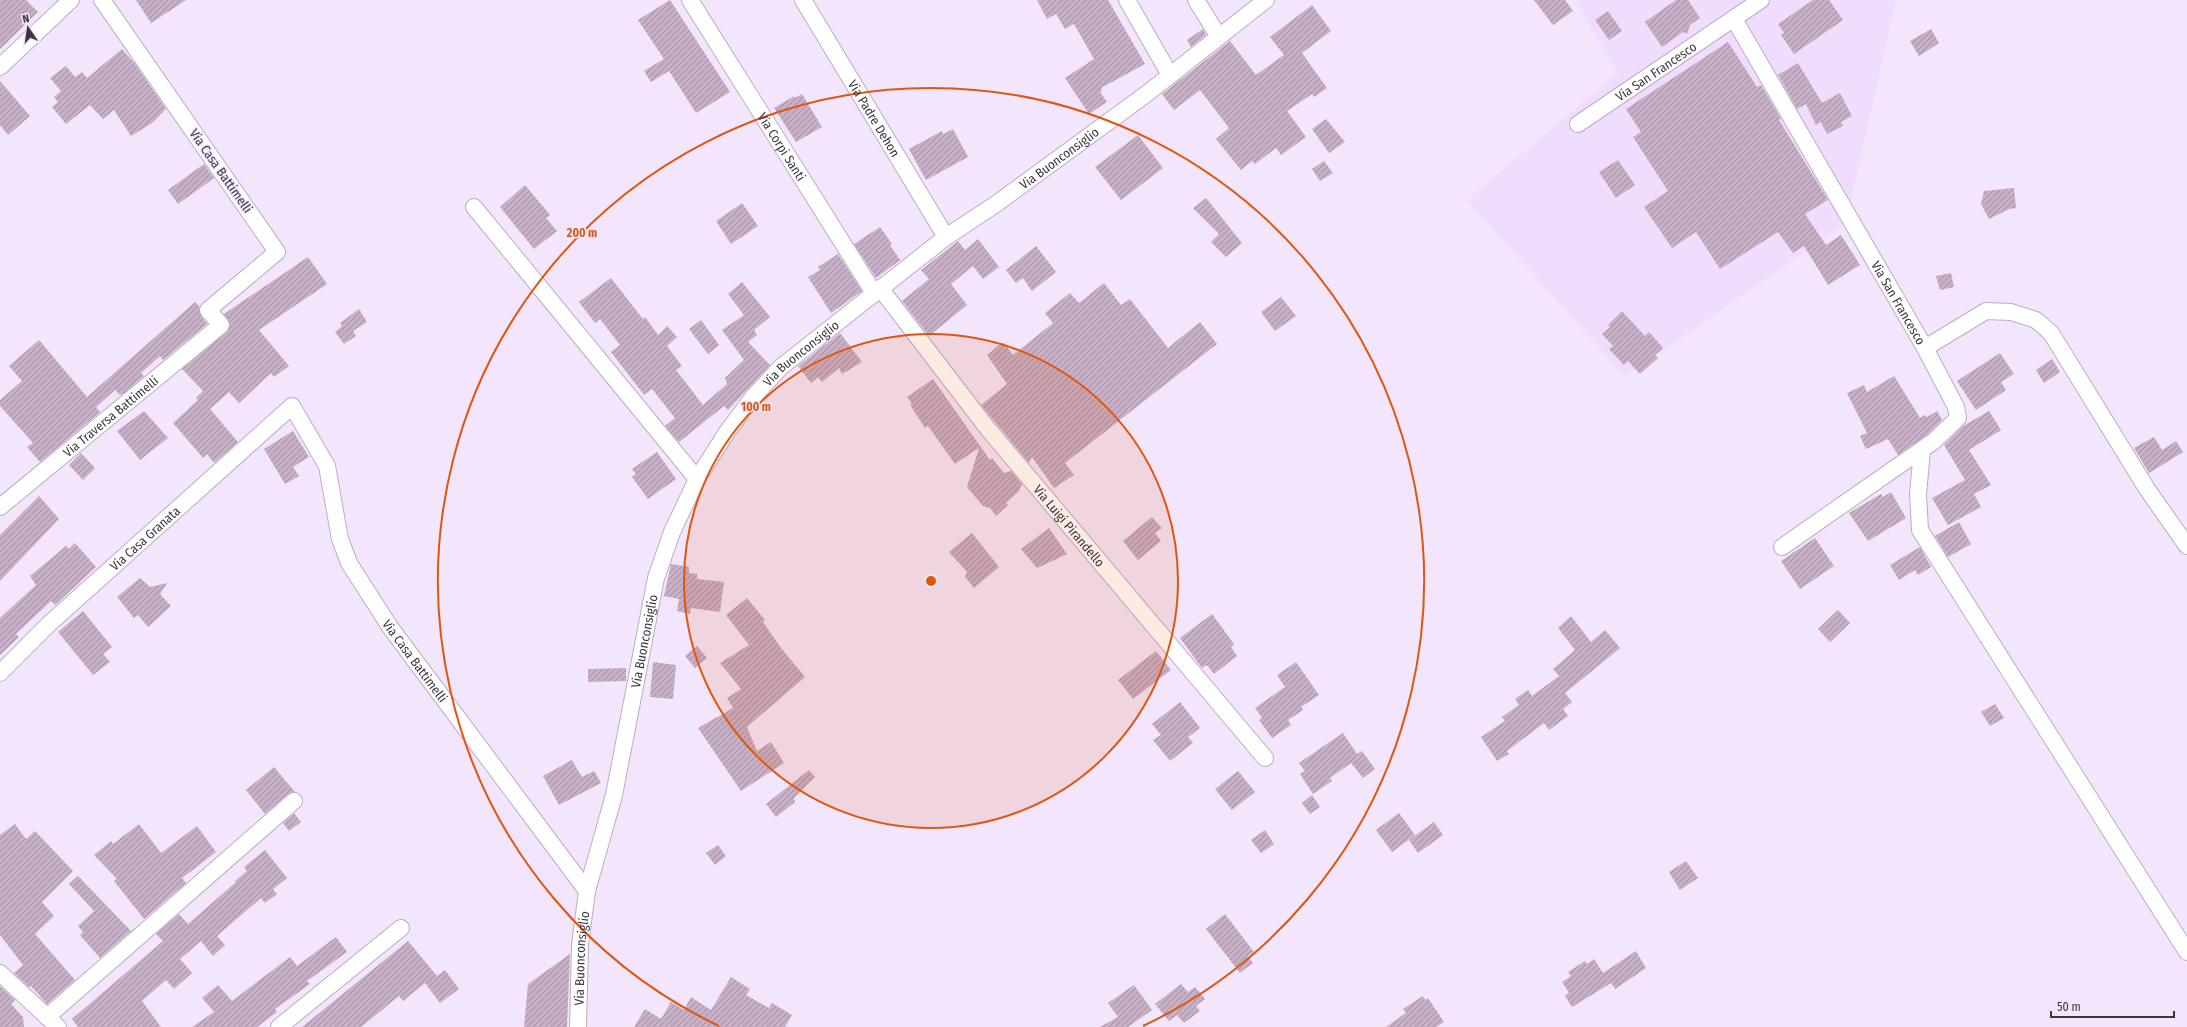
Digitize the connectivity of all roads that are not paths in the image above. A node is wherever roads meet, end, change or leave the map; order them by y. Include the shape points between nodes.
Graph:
1 (71, 0) edge
2 (102, 0) edge
3 (690, 0) edge
4 (803, 0) edge
5 (1128, 0) edge
6 (1196, 0) edge
7 (1266, 0) edge
8 (1761, 0) edge
9 (1734, 19) junction
10 (1219, 37) junction
11 (0, 67) edge
12 (1170, 75) junction
13 (1578, 124) dead end
14 (474, 208) dead end
15 (946, 237) junction
16 (877, 291) junction
17 (221, 325) joint
18 (1925, 348) junction
19 (292, 406) joint
20 (1922, 450) junction
21 (697, 479) junction
22 (0, 507) edge
23 (2187, 546) edge
24 (1782, 547) dead end
25 (0, 673) edge
26 (1265, 758) dead end
27 (294, 801) dead end
28 (587, 891) junction
29 (401, 928) dead end
30 (2187, 952) edge
31 (0, 973) edge
32 (52, 1022) edge
33 (279, 1027) edge
34 (578, 1027) edge

1 - 11 street
2 - 17 street, Via Casa Battimelli via 277,252 208,310
3 - 16 street, Via Corpi Santi
4 - 15 street, Via Padre Dehon
5 - 12 street
6 - 10 street
7 - 10 street, Via Buonconsiglio
8 - 9 street, Via San Francesco
9 - 13 street, Via San Francesco
9 - 18 street, Via San Francesco
10 - 12 street, Via Buonconsiglio
12 - 15 street, Via Buonconsiglio via 996,204
14 - 21 street
15 - 16 street, Via Buonconsiglio
16 - 21 street, Via Buonconsiglio via 781,367 753,397
16 - 26 street, Via Luigi Pirandello via 988,428
17 - 22 street, Via Traversa Battimelli
18 - 20 street via 1956,407 1958,418
18 - 23 street, Via San Francesco via 1986,311 2011,312 2036,320 2051,333 2147,489
19 - 25 street, Via Casa Granata via 49,624
19 - 28 street, Via Casa Battimelli via 327,466 340,539 349,563 390,627
20 - 24 street
20 - 30 street via 1918,494 1920,530
21 - 28 street, Via Buonconsiglio via 672,532 656,578 614,795
27 - 32 street
28 - 34 street, Via Buonconsiglio via 580,946
29 - 33 street
31 - 32 street

